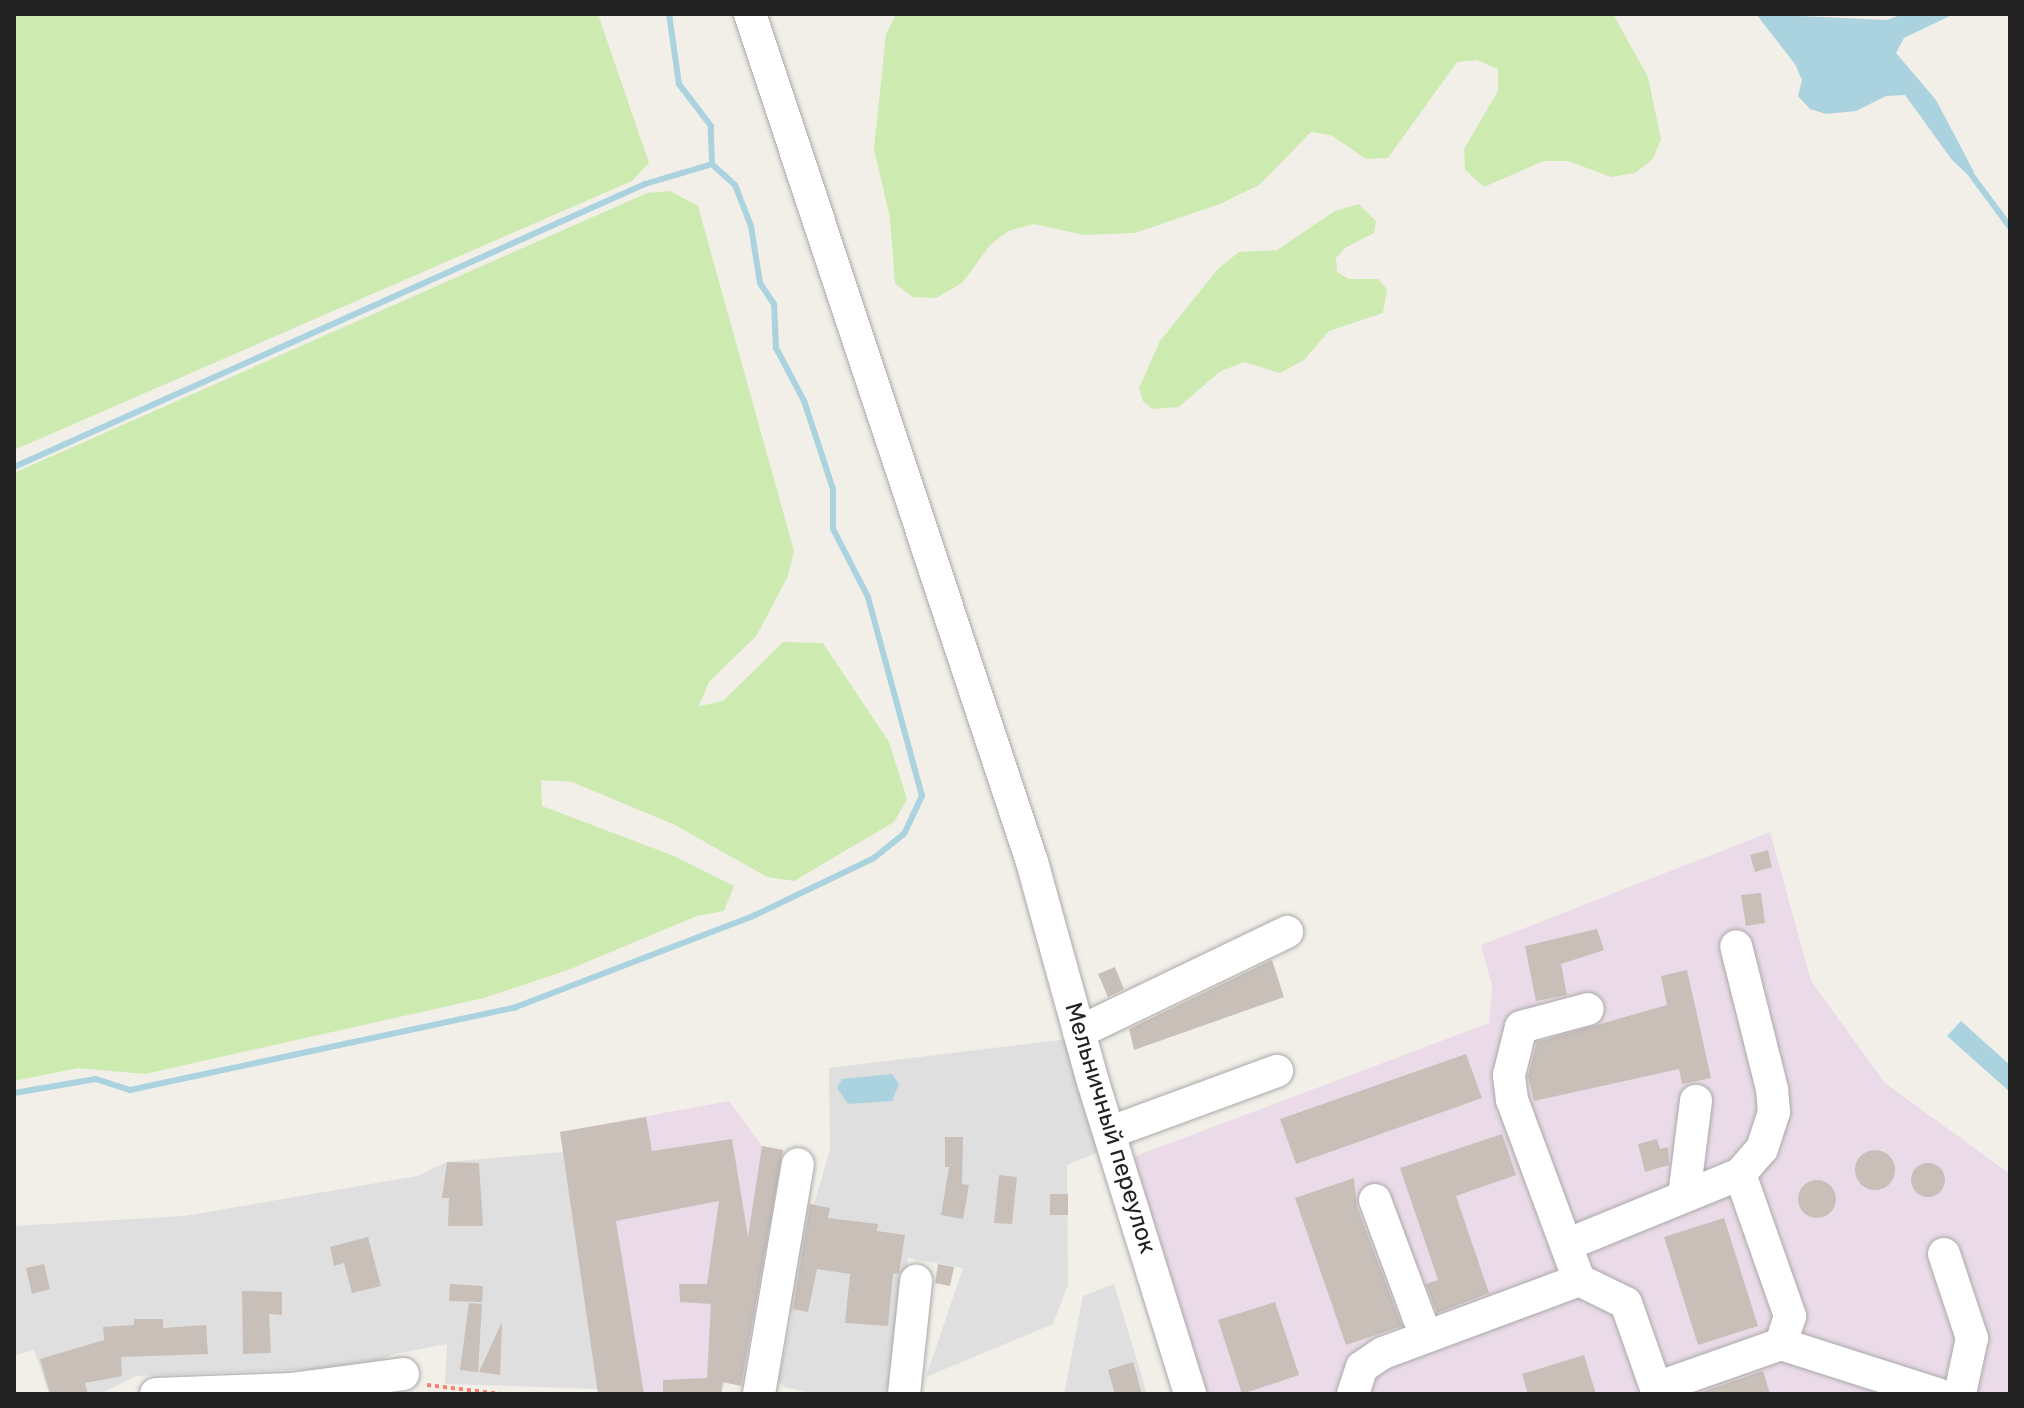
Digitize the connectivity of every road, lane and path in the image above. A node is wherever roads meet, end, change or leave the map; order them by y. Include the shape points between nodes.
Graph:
1 (750, 14) edge
2 (1287, 932) dead end
3 (1736, 946) dead end
4 (1588, 1009) dead end
5 (1079, 1032) junction
6 (1277, 1071) dead end
7 (1696, 1101) dead end
8 (1111, 1132) junction
9 (798, 1164) dead end
10 (1740, 1174) junction
11 (1684, 1196) junction
12 (1375, 1200) dead end
13 (1566, 1245) junction
14 (1944, 1254) dead end
15 (1579, 1280) junction
16 (916, 1281) dead end
17 (1426, 1337) junction
18 (1781, 1344) junction
19 (403, 1374) joint
20 (1864, 1384) edge
21 (1657, 1391) edge
22 (156, 1394) edge
23 (503, 1394) edge
24 (759, 1394) edge
25 (904, 1394) edge
26 (1190, 1394) edge
27 (1353, 1394) edge
28 (1938, 1394) edge
29 (1960, 1394) edge

1 - 5 street, Мельничный переулок via 1032,862
2 - 5 street
3 - 10 street via 1768,1065 1774,1112 1762,1149
4 - 13 street via 1531,1020 1521,1027 1509,1075 1512,1100
5 - 8 street, Мельничный переулок
6 - 8 street
7 - 11 street
8 - 26 street, Мельничный переулок
9 - 24 street
10 - 11 street
10 - 18 street via 1790,1316
11 - 13 street
12 - 17 street
13 - 15 street
14 - 29 street via 1972,1338
15 - 17 street
15 - 21 street via 1626,1303
16 - 25 street
17 - 27 street via 1372,1359 1362,1367
18 - 20 street
18 - 21 street
19 - 22 street via 291,1389
19 - 23 path via 439,1388
20 - 28 street

